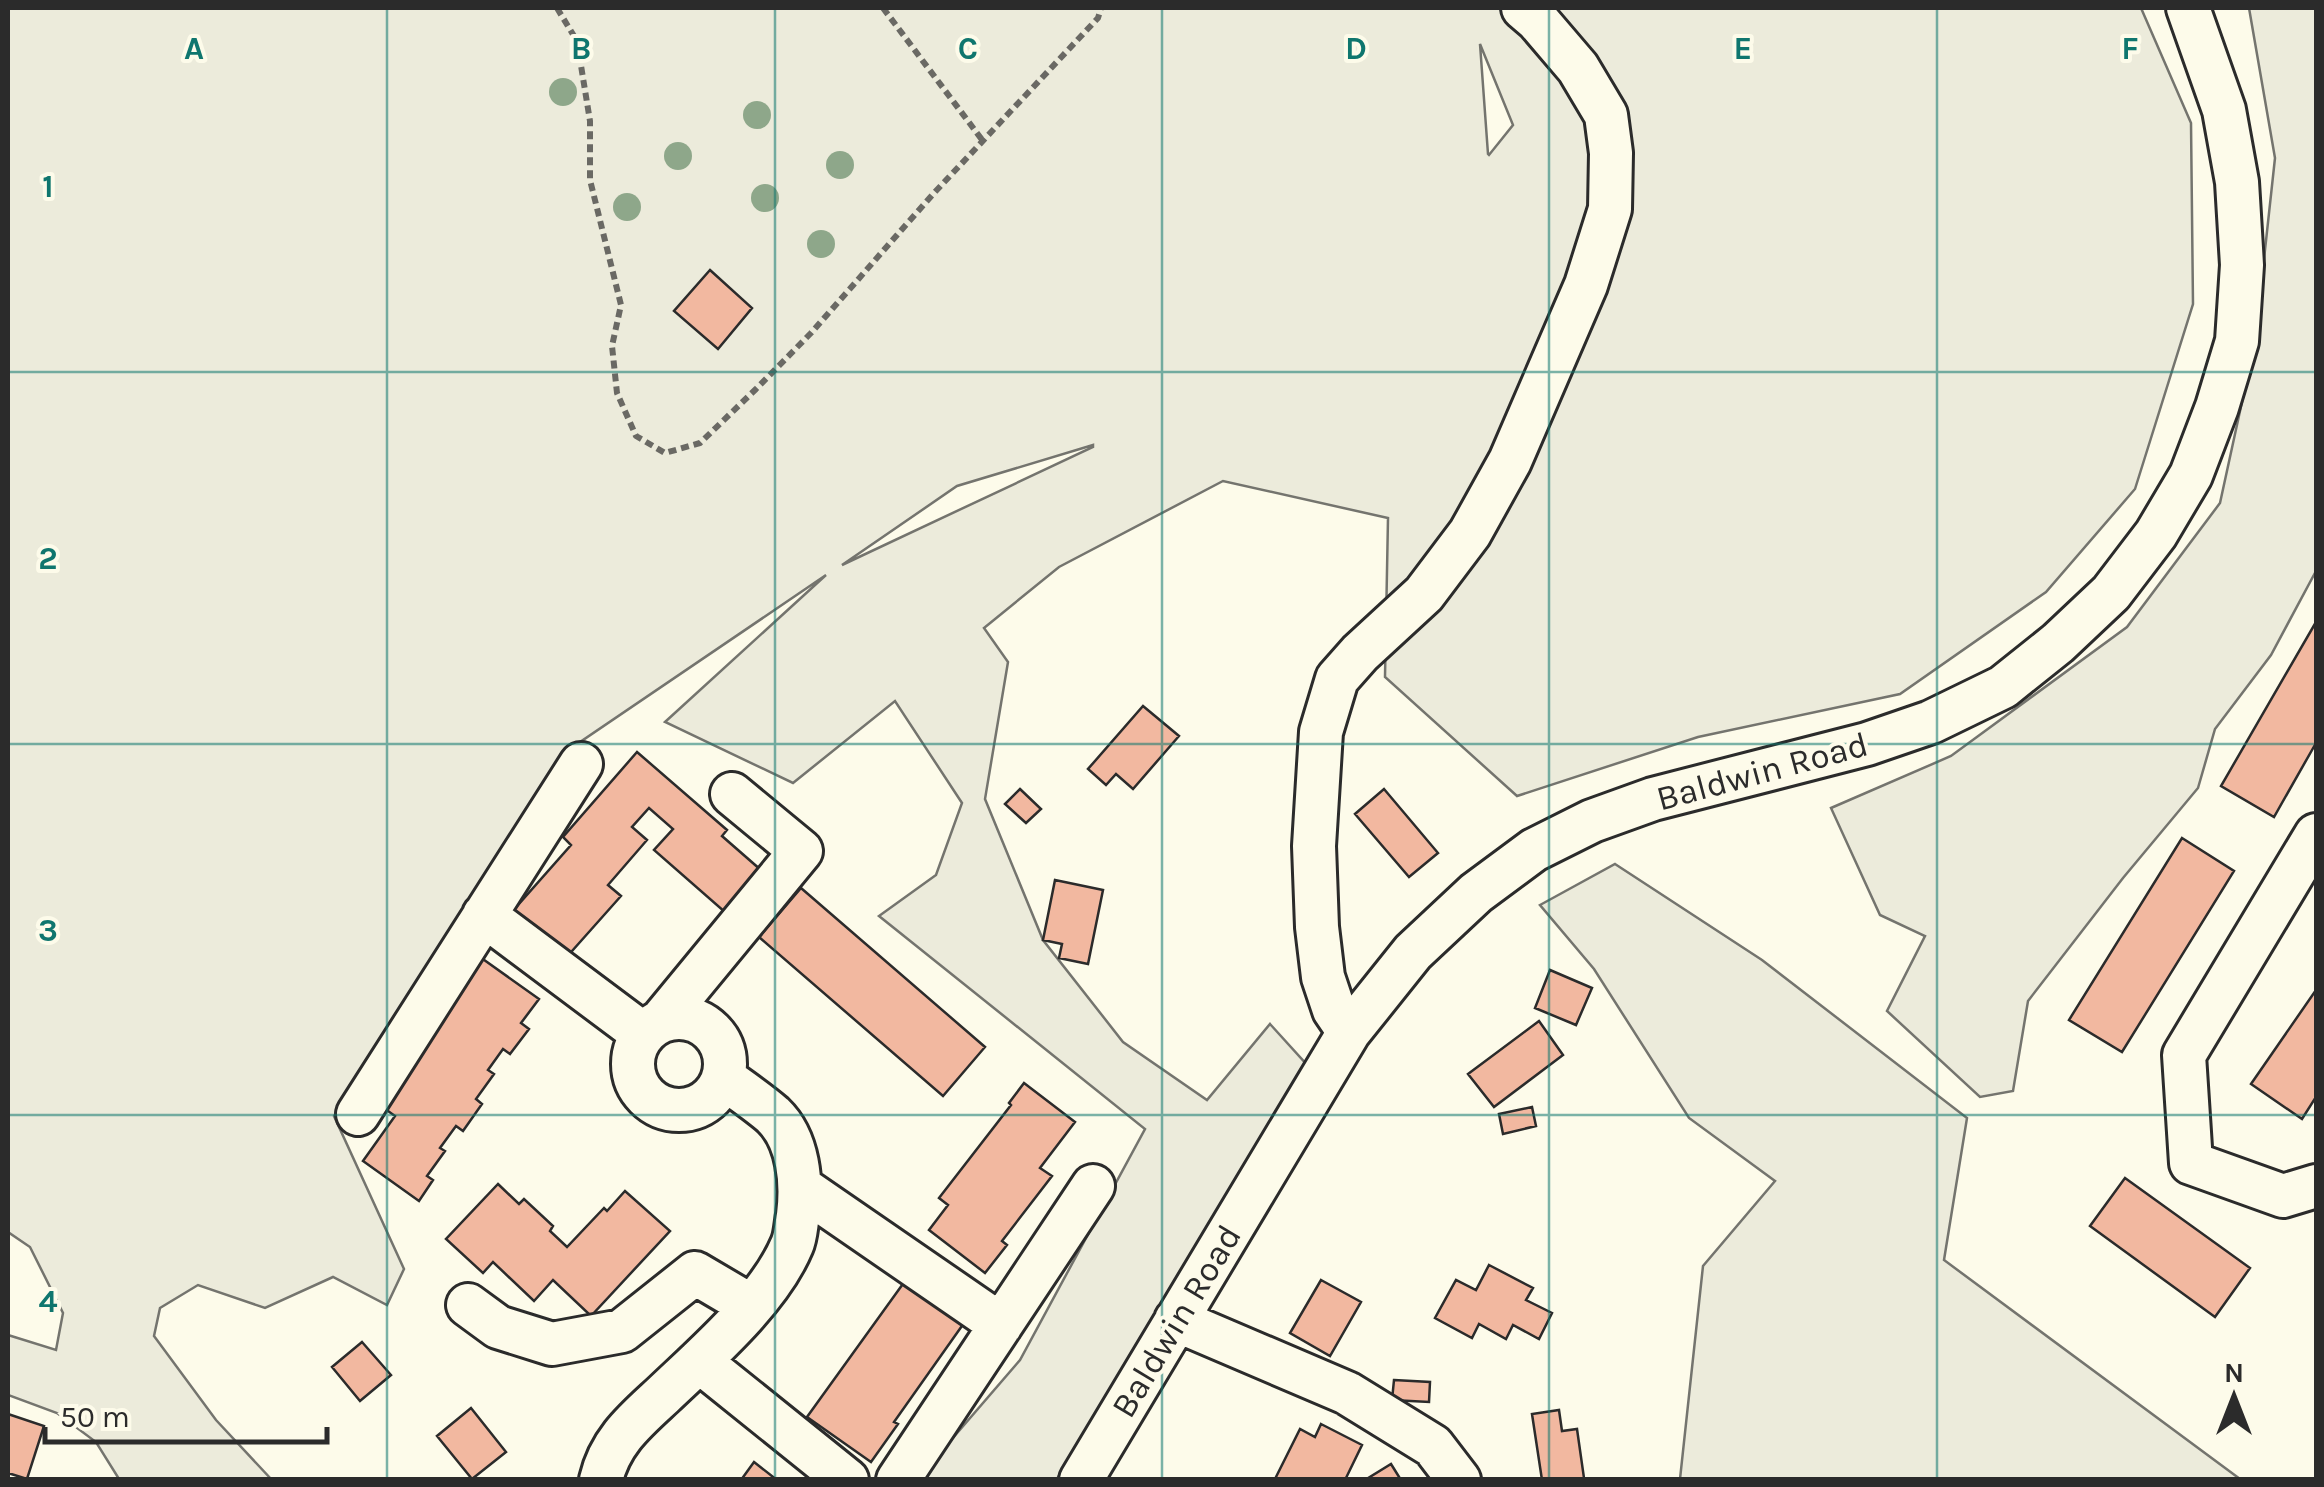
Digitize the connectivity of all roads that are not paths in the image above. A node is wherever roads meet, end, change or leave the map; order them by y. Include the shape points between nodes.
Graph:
1 (1523, 8) edge
2 (2188, 8) edge
3 (581, 764) dead end
4 (732, 794) dead end
5 (2316, 835) edge
6 (484, 915) junction
7 (652, 1027) junction
8 (1349, 1032) junction
9 (724, 1078) junction
10 (358, 1114) dead end
11 (1092, 1186) dead end
12 (2316, 1186) edge
13 (802, 1188) junction
14 (468, 1305) dead end
15 (750, 1306) junction
16 (1176, 1320) junction
17 (1001, 1325) junction
18 (699, 1361) junction
19 (602, 1480) edge
20 (847, 1480) edge
21 (898, 1480) edge
22 (1080, 1480) edge
23 (1459, 1480) edge

1 - 8 street via 1578,68 1606,114 1610,209 1586,285 1518,444 1470,534 1424,594 1337,679 1321,732 1314,862 1323,977
2 - 8 street, Baldwin Road via 2224,110 2237,182 2242,266 2236,340 2190,474 2111,594 2002,687 1931,722 1653,799 1534,850 1413,952
3 - 6 street
4 - 7 street via 801,851
5 - 12 street via 2184,1055 2191,1163 2283,1196
6 - 7 street
6 - 10 street
7 - 9 street via 680,1017 698,1020 726,1056
7 - 9 street via 635,1048 633,1074 650,1101 690,1110 708,1101
8 - 16 street, Baldwin Road
9 - 13 street via 776,1118 793,1147
11 - 17 street
13 - 15 street via 794,1242 774,1280
13 - 17 street
14 - 15 street via 498,1326 552,1344 622,1331 694,1274
15 - 18 street
16 - 22 street, Baldwin Road
16 - 23 street via 1347,1393 1433,1446
17 - 21 street
18 - 19 street via 622,1432
18 - 20 street

